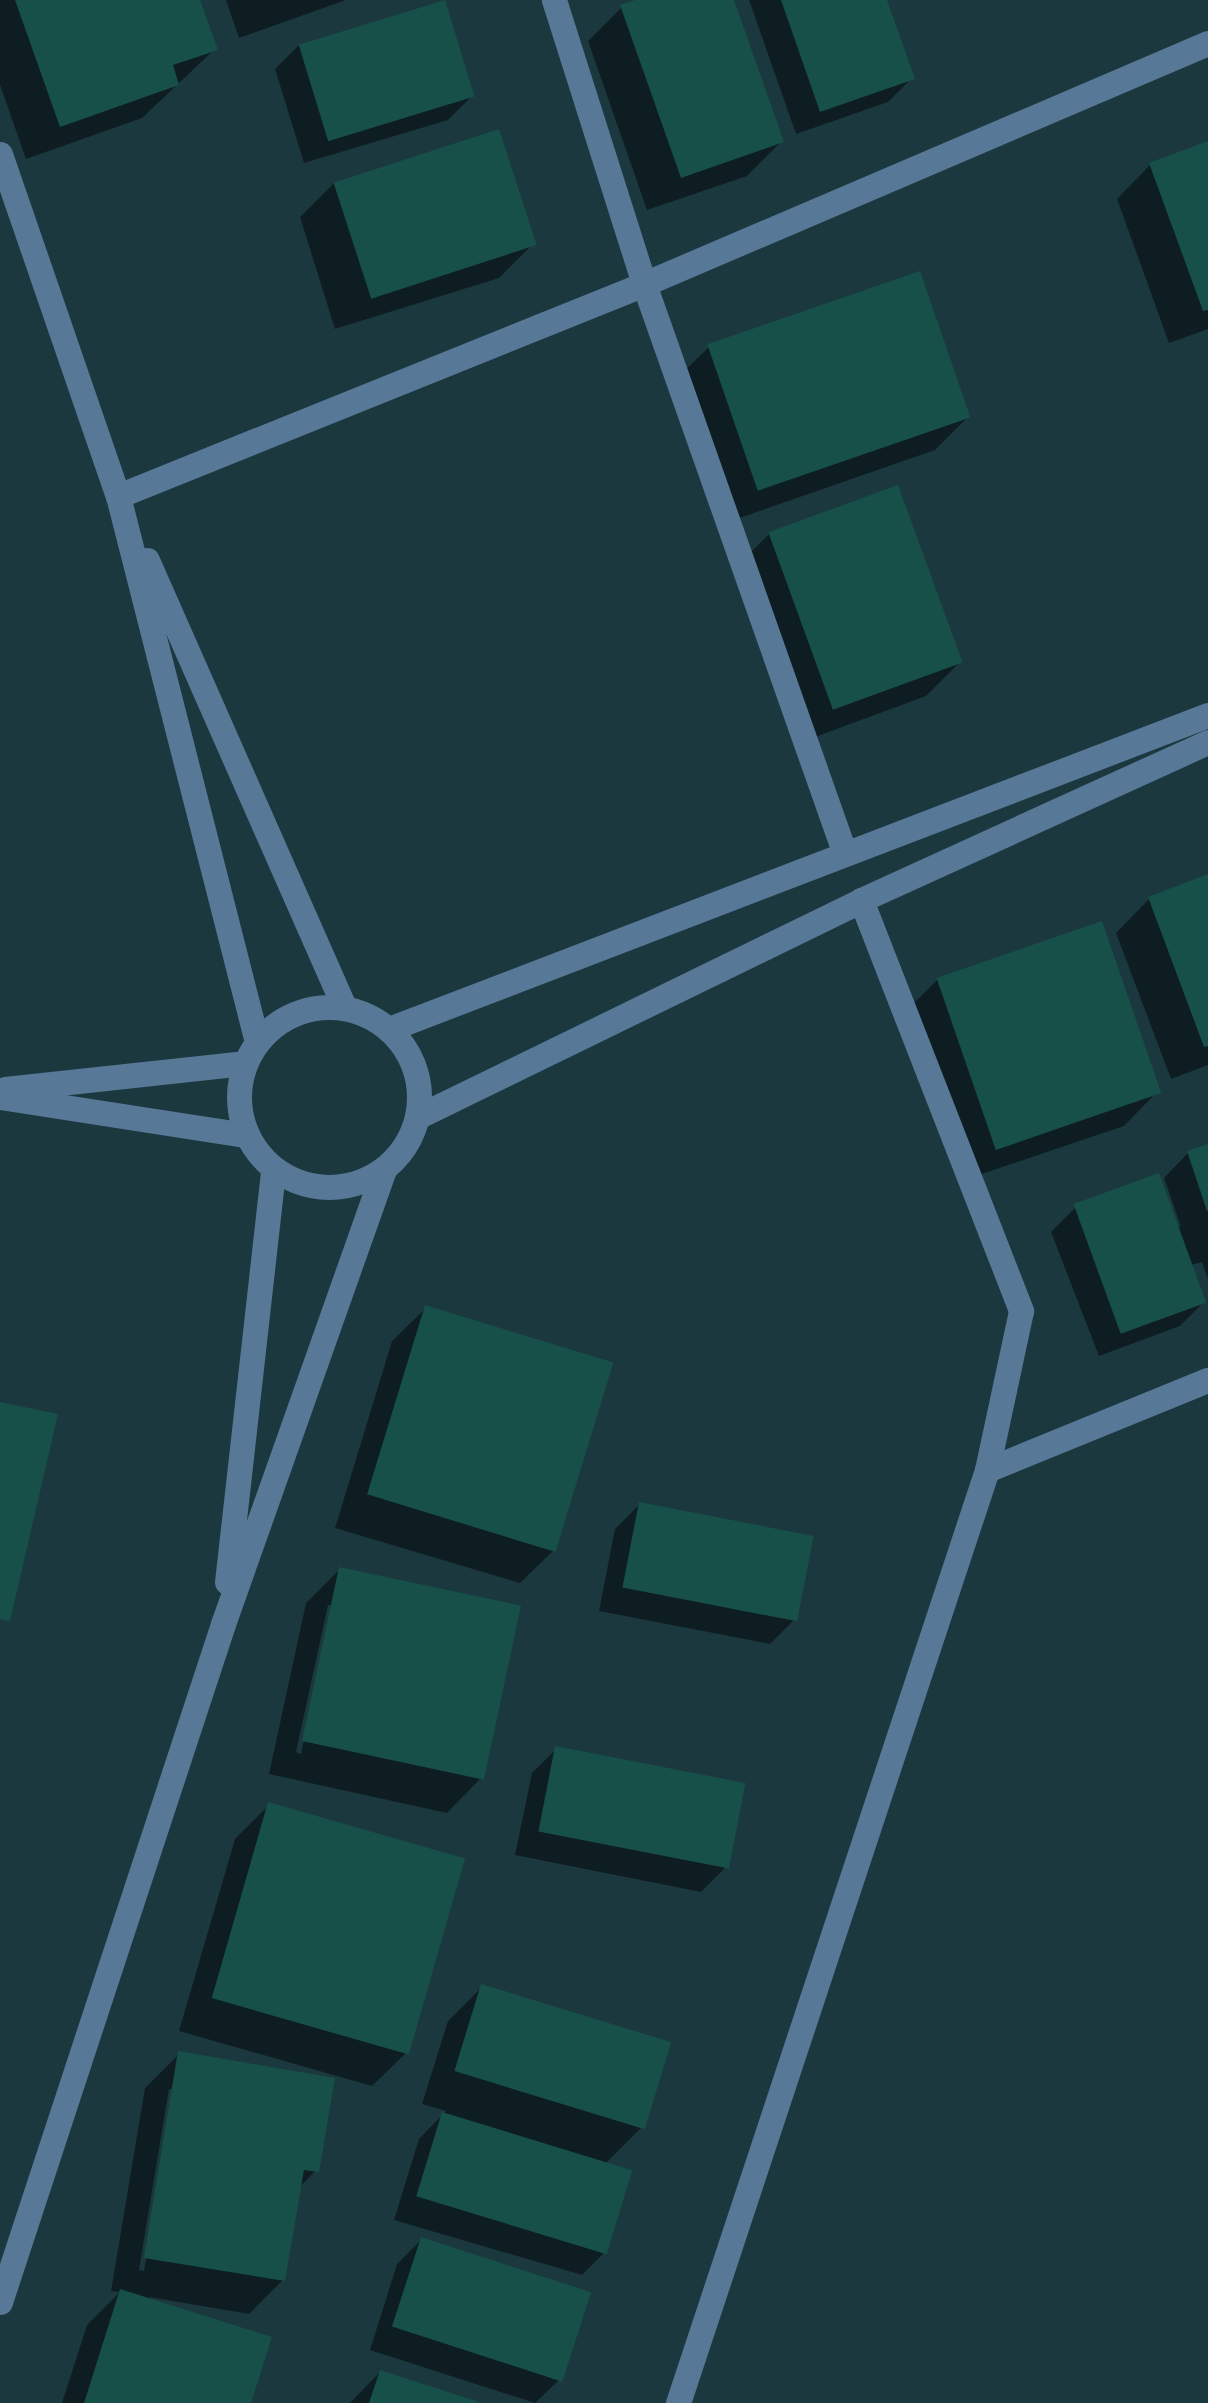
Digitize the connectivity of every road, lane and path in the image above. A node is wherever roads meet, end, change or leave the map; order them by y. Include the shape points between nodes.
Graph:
1 (554, 0) edge
2 (1208, 44) edge
3 (0, 154) edge
4 (644, 284) junction
5 (118, 496) junction
6 (1208, 714) edge
7 (1208, 742) edge
8 (845, 854) junction
9 (861, 900) junction
10 (345, 1008) junction
11 (389, 1029) junction
12 (250, 1052) junction
13 (0, 1093) edge
14 (418, 1117) junction
15 (246, 1136) junction
16 (272, 1169) junction
17 (384, 1169) junction
18 (1208, 1380) edge
19 (987, 1470) junction
20 (222, 1624) junction
21 (0, 2302) edge
22 (678, 2403) edge

1 - 4 street
2 - 4 street
3 - 5 street
4 - 5 street
4 - 8 street
5 - 10 street
5 - 12 street
6 - 8 street
7 - 9 street
8 - 11 street
9 - 14 street
9 - 19 street via 1021,1311
10 - 11 street
10 - 12 street via 296,1013
11 - 14 street via 415,1069
12 - 13 street
12 - 15 street via 239,1112
13 - 15 street
14 - 17 street
15 - 16 street
16 - 17 street via 299,1184 328,1188
16 - 20 street
17 - 20 street
18 - 19 street
19 - 22 street
20 - 21 street

